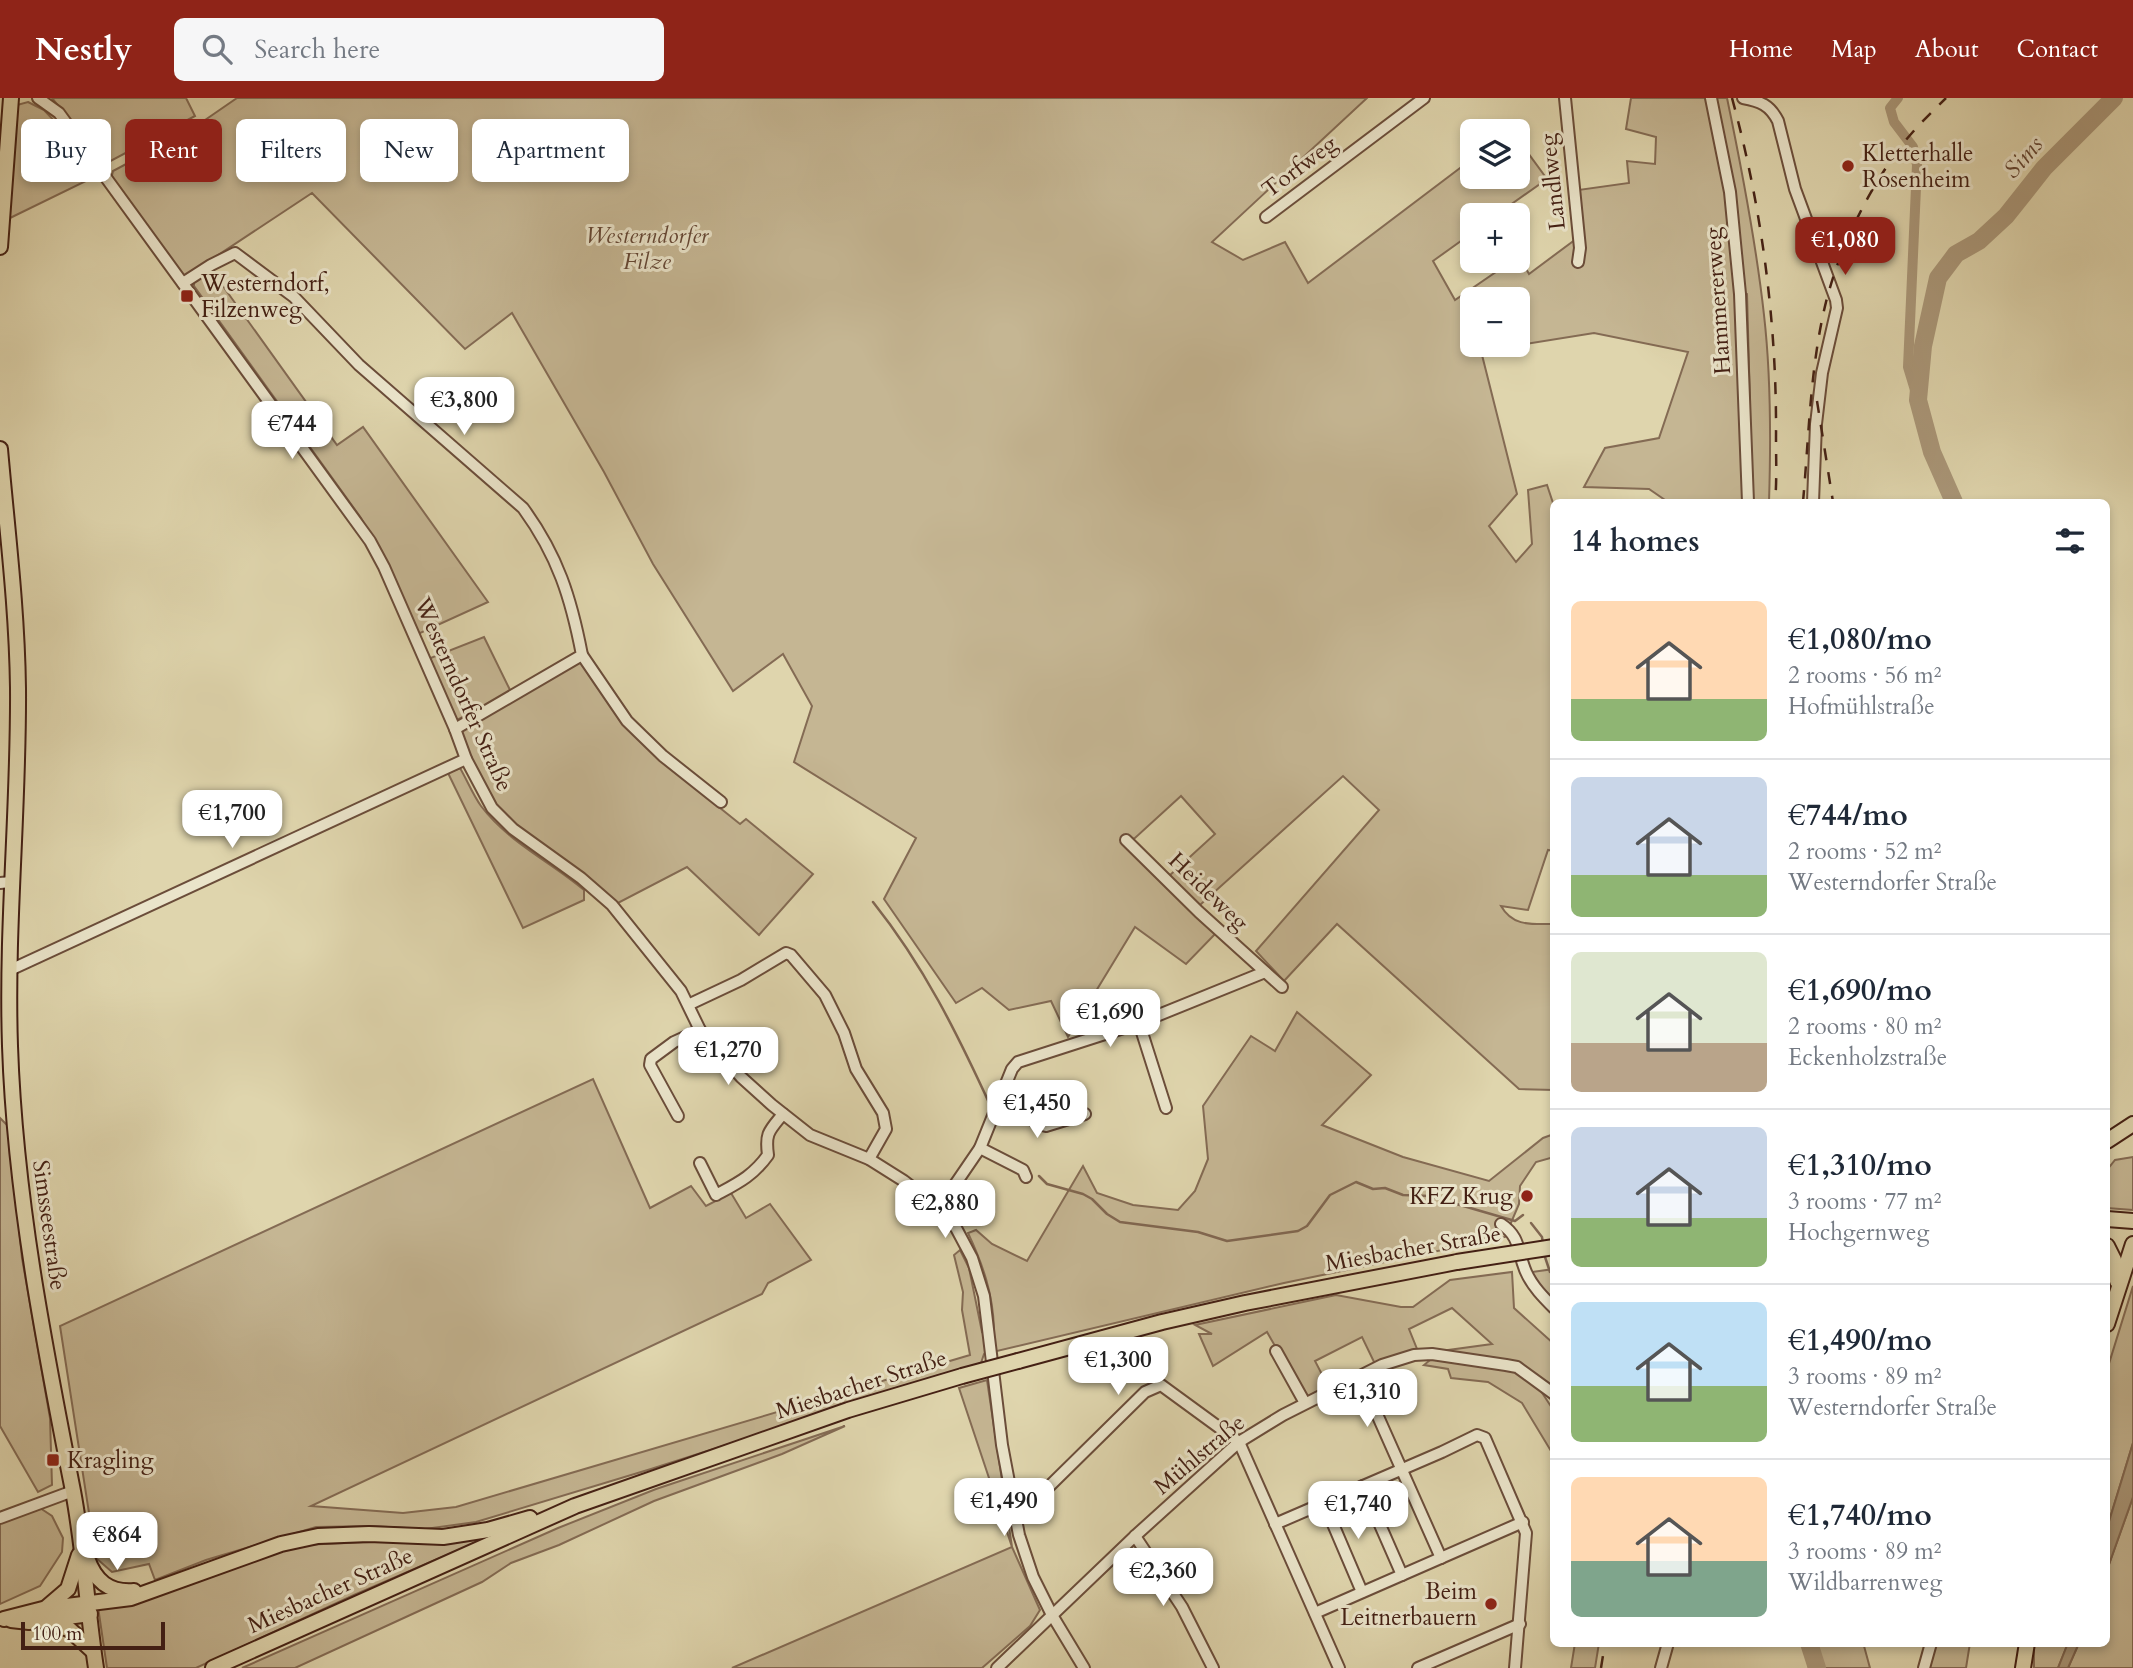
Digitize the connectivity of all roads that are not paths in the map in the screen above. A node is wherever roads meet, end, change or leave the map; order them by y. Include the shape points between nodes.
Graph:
1 (11, 98) edge
2 (37, 98) edge
3 (1424, 98) edge
4 (1565, 98) edge
5 (1711, 98) edge
6 (1743, 98) edge
7 (1266, 217) dead end
8 (0, 247) edge
9 (1578, 262) dead end
10 (183, 283) junction
11 (0, 449) edge
12 (1748, 499) edge
13 (1813, 499) edge
14 (582, 655) junction
15 (455, 729) junction
16 (466, 759) junction
17 (721, 802) dead end
18 (1126, 840) dead end
19 (6, 882) edge
20 (10, 970) junction
21 (1265, 972) junction
22 (1282, 987) dead end
23 (690, 1004) junction
24 (1139, 1023) junction
25 (700, 1030) junction
26 (1001, 1097) junction
27 (1166, 1108) dead end
28 (783, 1114) junction
29 (1085, 1114) dead end
30 (678, 1116) dead end
31 (2133, 1124) edge
32 (2133, 1138) edge
33 (2110, 1139) edge
34 (980, 1147) junction
35 (869, 1159) junction
36 (700, 1163) dead end
37 (1026, 1177) dead end
38 (939, 1208) junction
39 (2110, 1219) edge
40 (2133, 1221) edge
41 (1501, 1224) dead end
42 (2133, 1244) edge
43 (1550, 1248) edge
44 (2110, 1252) edge
45 (2117, 1289) junction
46 (1550, 1304) edge
47 (2110, 1314) edge
48 (1276, 1351) dead end
49 (1360, 1376) junction
50 (1550, 1391) edge
51 (1305, 1403) junction
52 (1239, 1442) junction
53 (1403, 1469) junction
54 (1363, 1486) junction
55 (73, 1491) junction
56 (1324, 1503) junction
57 (575, 1506) junction
58 (0, 1518) edge
59 (1015, 1520) junction
60 (1523, 1522) junction
61 (1275, 1524) junction
62 (1135, 1536) junction
63 (82, 1544) junction
64 (1441, 1558) junction
65 (1402, 1575) junction
66 (159, 1588) junction
67 (1363, 1592) junction
68 (89, 1608) junction
69 (43, 1609) junction
70 (1315, 1613) junction
71 (1052, 1615) junction
72 (2, 1619) edge
73 (29, 1622) junction
74 (1520, 1624) junction
75 (1667, 1647) edge
76 (1930, 1647) edge
77 (2026, 1647) edge
78 (93, 1651) junction
79 (96, 1668) edge
80 (213, 1668) edge
81 (997, 1668) edge
82 (1084, 1668) edge
83 (1213, 1668) edge
84 (1339, 1668) edge
85 (1418, 1668) edge
86 (1515, 1668) edge
87 (1661, 1668) edge
88 (1924, 1668) edge
89 (2023, 1668) edge

1 - 8 main road
2 - 10 street, Westerndorfer Straße via 59,113
3 - 7 street, Torfweg
4 - 9 street, Landlweg
5 - 12 street, Hammererweg via 1730,192 1740,294
6 - 13 street via 1774,112 1795,189 1836,300 1816,424
10 - 14 street via 235,253 294,297 359,365 523,508 558,566
10 - 15 street, Westerndorfer Straße via 370,541
11 - 19 main road, Simsseestraße via 18,687
14 - 15 street
14 - 17 street via 627,721
15 - 16 street, Westerndorfer Straße
16 - 20 street
16 - 23 street, Westerndorfer Straße via 483,794 502,818 606,899
18 - 21 street, Heideweg
19 - 20 main road, Simsseestraße
20 - 55 main road, Simsseestraße via 10,1047 22,1196
21 - 22 street, Heideweg
21 - 24 street
23 - 25 street, Westerndorfer Straße
23 - 35 street via 786,953 792,955 825,995 845,1033 856,1069 883,1113 886,1129
24 - 26 street via 1018,1062
24 - 27 street
25 - 28 street, Westerndorfer Straße via 741,1077
25 - 30 street via 651,1059
26 - 29 street via 1046,1126
26 - 34 street
28 - 35 street, Westerndorfer Straße via 810,1135
28 - 36 street via 767,1134 768,1155 758,1170 739,1182 716,1195
31 - 33 main road
32 - 33 main road
34 - 37 street via 1023,1170
34 - 38 street
35 - 38 street, Westerndorfer Straße
38 - 59 street, Westerndorfer Straße via 961,1237 984,1296
39 - 40 main road
41 - 46 street via 1515,1237 1526,1273
42 - 45 main road
43 - 57 main road, Miesbacher Straße, bridge via 1245,1303 1018,1360 848,1410
44 - 45 main road
45 - 47 main road
48 - 51 street
49 - 50 street, Mühlstraße via 1414,1355 1432,1354 1517,1367
49 - 51 street, Mühlstraße
49 - 53 street
51 - 52 street, Mühlstraße
52 - 59 street via 1161,1385 1145,1392
52 - 61 street
52 - 62 street, Mühlstraße
53 - 54 street
53 - 60 street via 1477,1435 1485,1438
53 - 64 street
54 - 56 street
54 - 65 street
55 - 58 street
55 - 63 main road, Simsseestraße
56 - 61 street
56 - 67 street
57 - 66 main road via 443,1537 318,1536 269,1548
57 - 80 main road, Miesbacher Straße
59 - 71 street, Westerndorfer Straße via 1033,1577
60 - 64 street
60 - 74 street via 1527,1543
61 - 70 street
62 - 71 street, Mühlstraße
62 - 83 street via 1182,1607
63 - 66 main road via 95,1576 109,1588 126,1592
63 - 68 main road, Simsseestraße
63 - 69 main road via 68,1589
64 - 65 street
65 - 67 street
66 - 68 main road
67 - 70 street
68 - 69 main road
68 - 73 main road
68 - 78 main road, Simsseestraße
69 - 72 main road
70 - 84 street
71 - 81 street, Mühlstraße
71 - 82 street, Westerndorfer Straße
72 - 73 main road
73 - 78 main road via 69,1629
74 - 85 street
74 - 86 street
75 - 87 street
76 - 88 street
77 - 89 main road
78 - 79 main road, Simsseestraße

